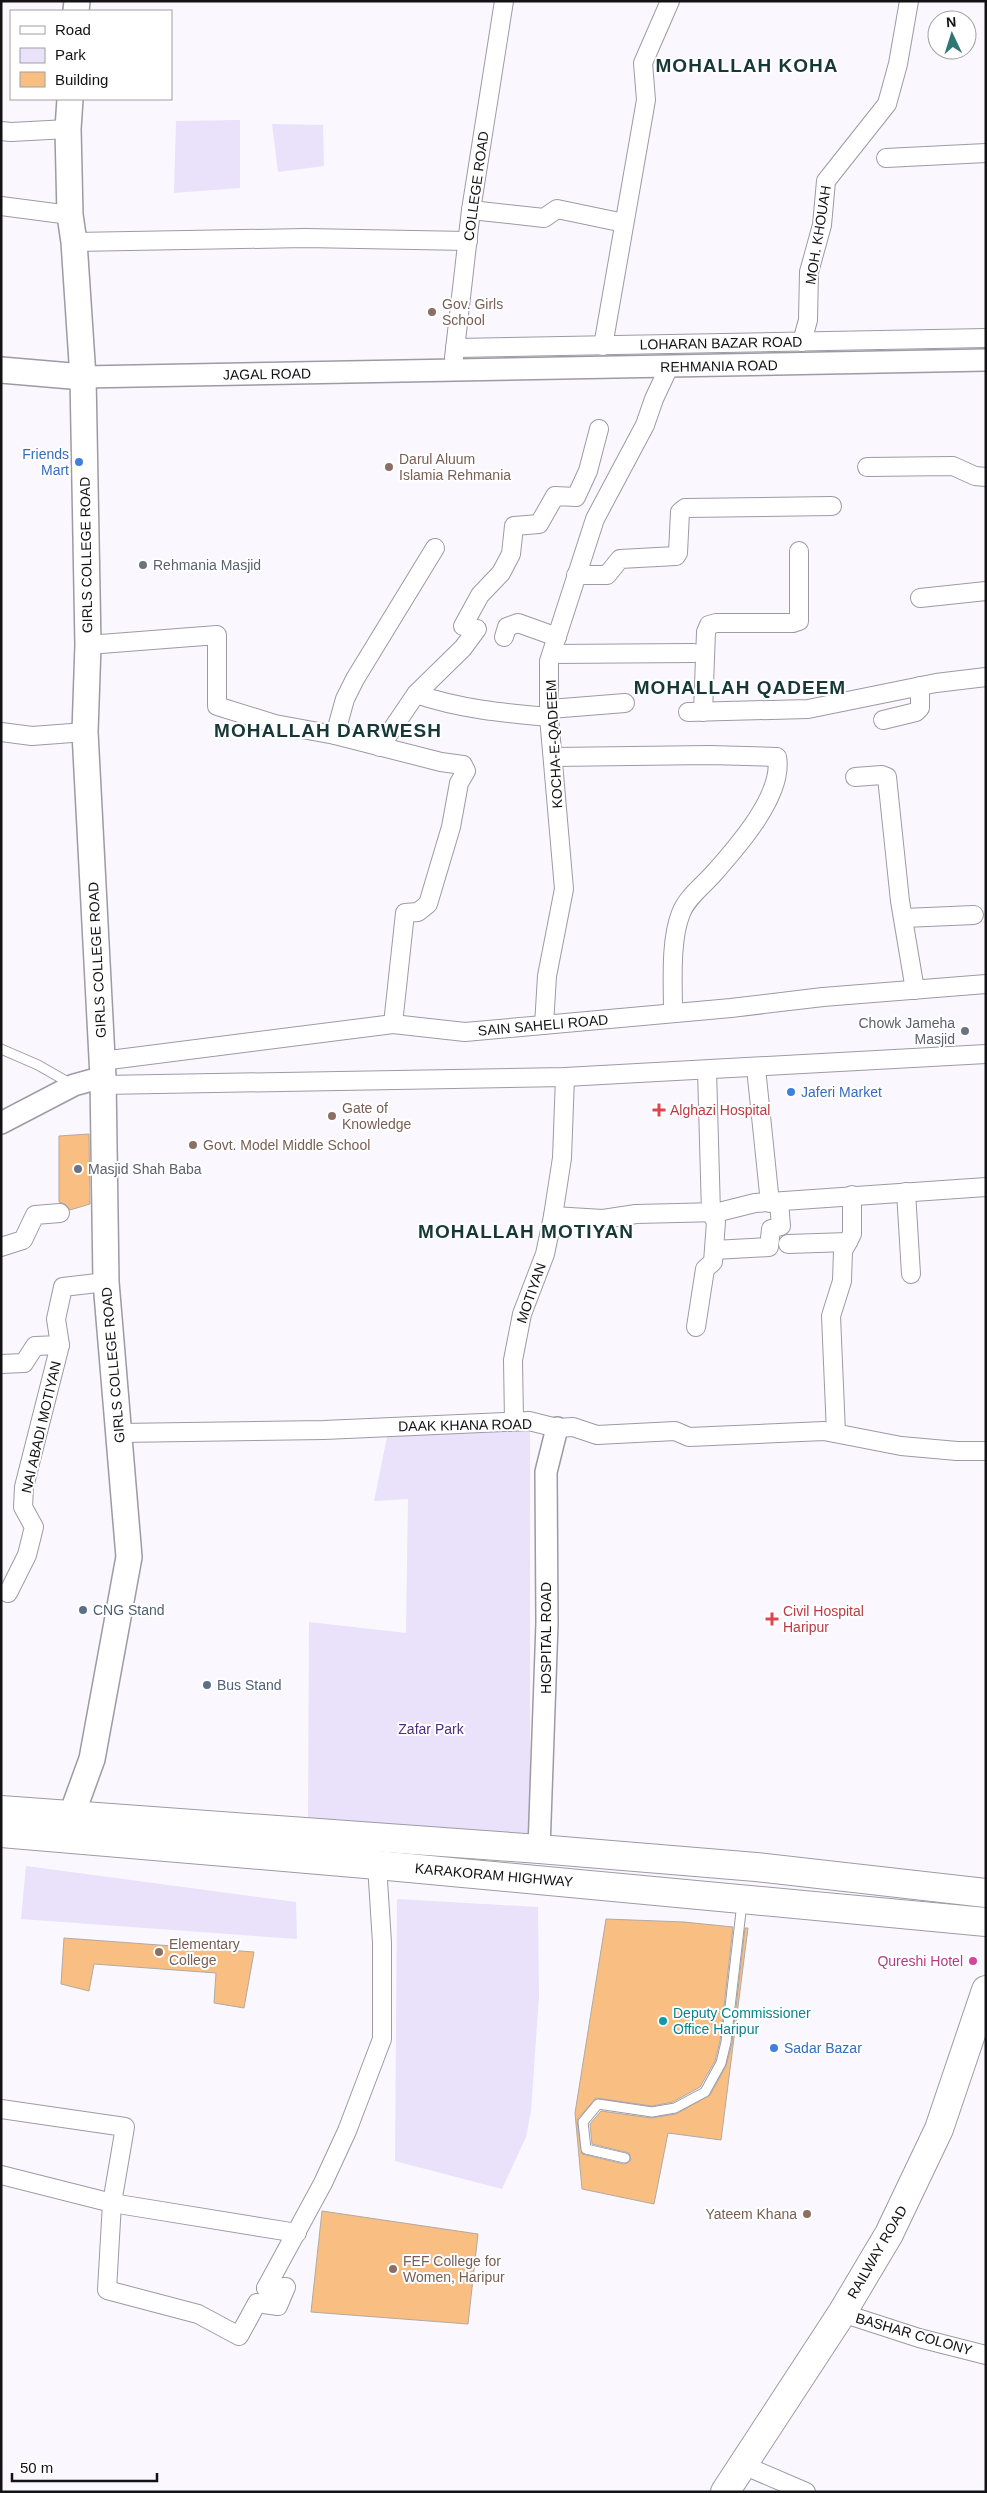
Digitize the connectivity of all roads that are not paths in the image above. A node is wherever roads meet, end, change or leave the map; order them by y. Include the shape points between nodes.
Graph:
1 (504, 1) edge
2 (670, 1) edge
3 (909, 1) edge
4 (70, 100) edge
5 (68, 129) junction
6 (1, 131) edge
7 (986, 153) edge
8 (886, 158) dead end
9 (1, 206) edge
10 (471, 210) junction
11 (70, 215) junction
12 (624, 223) junction
13 (468, 241) junction
14 (74, 242) junction
15 (986, 338) edge
16 (802, 342) junction
17 (603, 346) junction
18 (456, 348) junction
19 (986, 360) edge
20 (669, 367) junction
21 (1, 370) edge
22 (452, 371) junction
23 (83, 377) junction
24 (599, 429) dead end
25 (867, 466) dead end
26 (986, 478) edge
27 (832, 506) dead end
28 (435, 548) dead end
29 (799, 551) dead end
30 (576, 575) junction
31 (986, 591) edge
32 (920, 598) dead end
33 (504, 637) dead end
34 (88, 645) junction
35 (554, 645) junction
36 (694, 653) dead end
37 (986, 677) edge
38 (920, 686) junction
39 (416, 694) junction
40 (625, 703) dead end
41 (549, 713) junction
42 (883, 720) dead end
43 (1, 732) edge
44 (85, 732) junction
45 (335, 735) junction
46 (380, 748) junction
47 (554, 757) junction
48 (855, 777) dead end
49 (974, 915) dead end
50 (904, 918) junction
51 (986, 984) edge
52 (915, 990) junction
53 (673, 1012) junction
54 (393, 1024) junction
55 (544, 1025) junction
56 (1, 1050) edge
57 (986, 1054) edge
58 (756, 1068) junction
59 (707, 1070) junction
60 (103, 1074) junction
61 (565, 1077) junction
62 (74, 1085) junction
63 (1, 1123) edge
64 (986, 1188) edge
65 (906, 1192) junction
66 (852, 1195) junction
67 (775, 1202) junction
68 (711, 1213) junction
69 (60, 1214) dead end
70 (553, 1216) junction
71 (848, 1242) junction
72 (788, 1244) dead end
73 (1, 1247) edge
74 (714, 1250) junction
75 (911, 1274) dead end
76 (106, 1282) junction
77 (696, 1327) dead end
78 (60, 1345) junction
79 (1, 1364) edge
80 (514, 1421) junction
81 (557, 1428) junction
82 (120, 1433) junction
83 (836, 1433) junction
84 (986, 1451) edge
85 (8, 1593) dead end
86 (1, 1810) edge
87 (72, 1814) junction
88 (1, 1833) edge
89 (539, 1848) junction
90 (377, 1865) junction
91 (986, 1893) edge
92 (743, 1898) junction
93 (986, 1922) edge
94 (986, 1990) edge
95 (1, 2109) edge
96 (625, 2158) dead end
97 (1, 2175) edge
98 (112, 2203) junction
99 (297, 2233) junction
100 (842, 2313) junction
101 (986, 2355) edge
102 (743, 2465) junction
103 (725, 2492) edge
104 (806, 2492) edge

1 - 10 street, COLLEGE ROAD
2 - 12 street via 643,63 646,100
3 - 16 street, MOH. KHOUAH via 887,104 826,182 822,225 809,272 808,320
4 - 5 main road, GIRLS COLLEGE ROAD
5 - 6 street
5 - 11 main road, GIRLS COLLEGE ROAD
7 - 8 street
9 - 11 street
10 - 12 street via 544,218 557,209
10 - 13 street, COLLEGE ROAD
11 - 14 main road, GIRLS COLLEGE ROAD
12 - 17 street
13 - 14 street via 304,238
13 - 18 street, COLLEGE ROAD
14 - 23 main road, GIRLS COLLEGE ROAD
15 - 16 street, LOHARAN BAZAR ROAD
16 - 17 street, LOHARAN BAZAR ROAD
17 - 18 street, LOHARAN BAZAR ROAD
18 - 22 street, COLLEGE ROAD
19 - 20 street, REHMANIA ROAD
20 - 22 street, REHMANIA ROAD
20 - 30 street, KOCHA-E-QADEEM via 645,425 595,519
21 - 23 main road
22 - 23 street, JAGAL ROAD
23 - 34 main road, GIRLS COLLEGE ROAD
24 - 39 street via 588,471 576,496 556,496 539,524 514,526 511,554 501,573 480,595 463,626 477,630
25 - 26 street via 953,466
27 - 30 street via 685,508 680,512 676,556 620,559 607,575
28 - 45 street via 344,699
29 - 38 street via 799,621 709,625 696,712 808,708
30 - 35 street, KOCHA-E-QADEEM
31 - 32 street
33 - 35 street via 507,627 518,623
34 - 44 main road, GIRLS COLLEGE ROAD
34 - 45 street via 218,635 217,706 275,724
35 - 36 street
35 - 41 street, KOCHA-E-QADEEM via 549,661
37 - 38 street
38 - 42 street via 920,708 916,712
39 - 41 street via 475,710
39 - 46 street
40 - 41 street
41 - 47 street, KOCHA-E-QADEEM
43 - 44 street via 32,736
44 - 60 main road, GIRLS COLLEGE ROAD
45 - 46 street
46 - 54 street via 463,765 466,771 459,783 452,827 428,904 418,912 405,913
47 - 53 street via 777,757 774,788 755,821 681,912 672,978
47 - 55 street, KOCHA-E-QADEEM via 564,889 547,976
48 - 50 street via 887,777
49 - 50 street
50 - 52 street
51 - 52 street, SAIN SAHELI ROAD
52 - 53 street, SAIN SAHELI ROAD
53 - 55 street, SAIN SAHELI ROAD
54 - 55 street, SAIN SAHELI ROAD via 465,1032
54 - 60 street, SAIN SAHELI ROAD
56 - 62 lane
57 - 58 street
58 - 59 street
58 - 67 street
59 - 61 street
59 - 68 street
60 - 61 street
60 - 62 street
60 - 76 main road, GIRLS COLLEGE ROAD
61 - 70 street, MOTIYAN via 562,1158
62 - 63 street
64 - 65 street
65 - 66 street
65 - 75 street
66 - 67 street
66 - 71 street via 852,1234
67 - 68 street
67 - 74 street via 781,1226 771,1229 769,1247
68 - 70 street via 636,1214 603,1220
68 - 74 street via 716,1222
69 - 73 street via 35,1214 23,1240
70 - 80 street, MOTIYAN via 545,1254 522,1314 513,1360
71 - 72 street
71 - 83 street via 843,1251 842,1281 831,1316
74 - 77 street via 713,1262 705,1269
76 - 78 street, NAI ABADI MOTIYAN via 63,1287 56,1320
76 - 82 main road, GIRLS COLLEGE ROAD
78 - 79 street, NAI ABADI MOTIYAN via 35,1346 24,1363
78 - 85 street, NAI ABADI MOTIYAN via 24,1487 23,1507 34,1527 27,1555
80 - 81 street, DAAK KHANA ROAD
80 - 82 street, DAAK KHANA ROAD via 324,1430
81 - 83 street, DAAK KHANA ROAD via 573,1427 597,1435 675,1431 688,1437
81 - 89 street, HOSPITAL ROAD via 546,1472 547,1641
82 - 87 main road, GIRLS COLLEGE ROAD via 129,1557 92,1759
83 - 84 street, DAAK KHANA ROAD via 901,1446
86 - 87 highway, KARAKORAM HIGHWAY
87 - 89 highway, KARAKORAM HIGHWAY
88 - 90 highway, KARAKORAM HIGHWAY
89 - 91 highway, KARAKORAM HIGHWAY
90 - 92 highway, KARAKORAM HIGHWAY
90 - 99 street via 382,1943 382,2040 347,2131
92 - 93 highway, KARAKORAM HIGHWAY
92 - 96 lane via 726,2042 721,2063 705,2092 675,2108 652,2112 598,2104 583,2122 586,2149
94 - 100 highway, RAILWAY ROAD via 939,2130 889,2234
95 - 98 street via 125,2127
97 - 98 street
98 - 99 street
98 - 99 street via 107,2290 198,2314 239,2336 257,2302 278,2306 286,2287 266,2288
100 - 101 street, BASHAR COLONY
100 - 102 highway, RAILWAY ROAD
102 - 103 highway, RAILWAY ROAD
102 - 104 street

